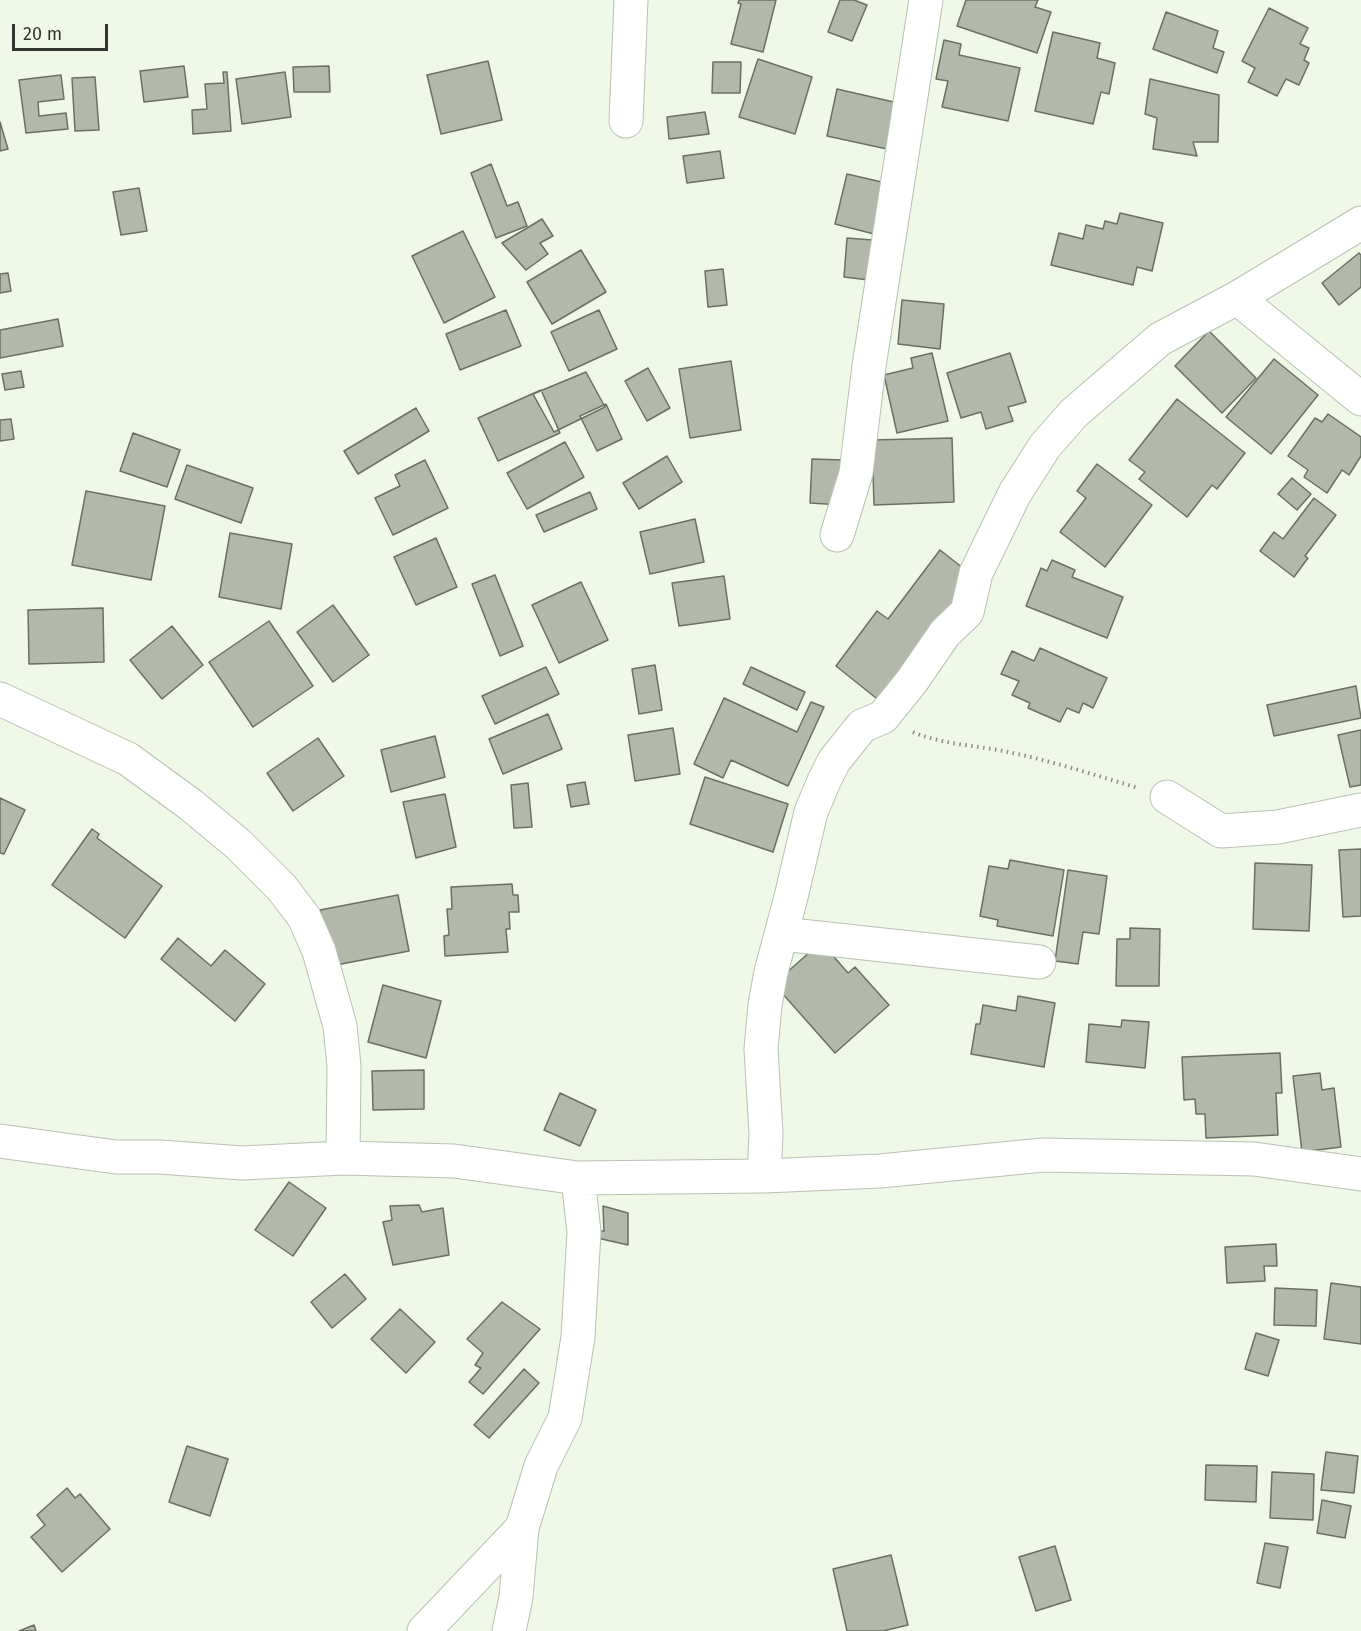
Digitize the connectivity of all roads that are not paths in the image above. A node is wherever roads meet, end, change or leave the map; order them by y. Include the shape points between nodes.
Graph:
1 (631, 0) edge
2 (926, 0) edge
3 (626, 121) dead end
4 (1361, 223) edge
5 (1237, 297) junction
6 (1361, 399) edge
7 (837, 535) dead end
8 (0, 699) edge
9 (1167, 797) road end
10 (1361, 810) edge
11 (782, 934) junction
12 (1039, 962) dead end
13 (0, 1141) edge
14 (343, 1158) junction
15 (1361, 1174) edge
16 (764, 1176) junction
17 (578, 1178) junction
18 (522, 1528) junction
19 (424, 1631) edge
20 (509, 1631) edge

1 - 3 street
2 - 7 street via 867,375 856,473
4 - 5 street
5 - 6 street
5 - 11 street via 1160,339 1074,413 1045,446 992,537 976,573 967,612 945,633 883,717 862,726 845,745 824,781 809,822
8 - 14 street via 128,759 238,844 304,916 319,951 340,1026 344,1065
9 - 10 street via 1221,831 1278,827
11 - 12 street
11 - 16 street via 771,972 761,1049
13 - 14 street via 116,1157 242,1163
14 - 17 street via 453,1161
15 - 16 street via 1254,1159 1043,1155 880,1171
16 - 17 street
17 - 18 street via 584,1232 571,1384 565,1418 541,1466
18 - 19 street
18 - 20 street

